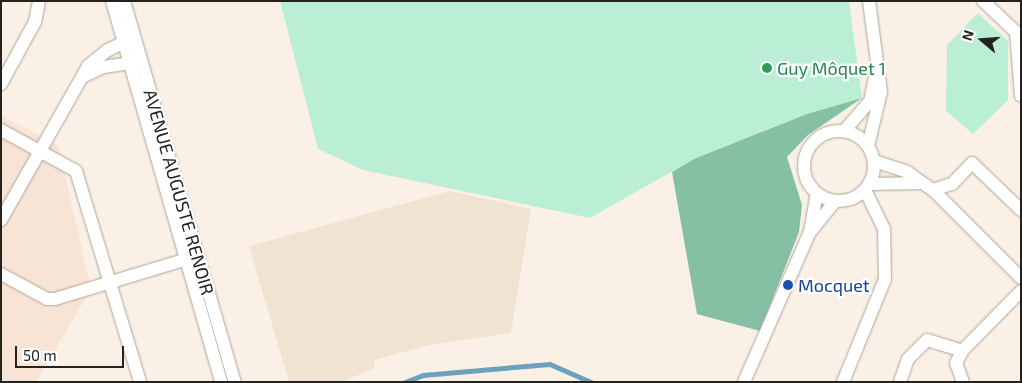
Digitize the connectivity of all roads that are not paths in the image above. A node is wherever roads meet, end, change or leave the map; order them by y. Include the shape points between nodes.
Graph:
1 (38, 1) edge
2 (112, 1) edge
3 (124, 1) edge
4 (983, 1) edge
5 (872, 3) edge
6 (129, 40) junction
7 (135, 63) junction
8 (877, 69) junction
9 (80, 79) junction
10 (1, 84) edge
11 (1021, 96) edge
12 (1, 130) edge
13 (844, 131) junction
14 (868, 146) junction
15 (40, 150) junction
16 (874, 161) junction
17 (867, 187) junction
18 (928, 187) junction
19 (817, 194) junction
20 (835, 202) junction
21 (1021, 210) edge
22 (1, 220) edge
23 (810, 232) junction
24 (192, 257) junction
25 (1, 274) edge
26 (1021, 278) edge
27 (111, 283) junction
28 (1021, 291) edge
29 (962, 351) junction
30 (140, 382) edge
31 (221, 382) edge
32 (235, 382) edge
33 (744, 382) edge
34 (842, 382) edge
35 (900, 382) edge
36 (963, 382) edge

1 - 10 street via 34,22
2 - 6 street, AVENUE AUGUSTE RENOIR
3 - 6 street, AVENUE AUGUSTE RENOIR
4 - 11 street via 1016,32
5 - 8 street
6 - 7 street, AVENUE AUGUSTE RENOIR
6 - 9 street via 100,56
7 - 9 street via 103,67
7 - 24 street, AVENUE AUGUSTE RENOIR
8 - 13 street via 870,101
8 - 14 street via 880,105
9 - 15 street
12 - 15 street
13 - 14 street via 862,139
13 - 19 street via 815,139 804,157 805,177
14 - 16 street
15 - 22 street
15 - 27 street via 76,171
16 - 17 street
16 - 18 street via 896,167
17 - 18 street
17 - 20 street via 851,199
17 - 34 street via 884,229 885,279
18 - 21 street via 952,184 972,163
18 - 26 street
19 - 20 street
19 - 23 street
20 - 23 street
23 - 33 street
24 - 27 street
24 - 31 street, AVENUE AUGUSTE RENOIR
24 - 32 street, AVENUE AUGUSTE RENOIR
25 - 27 street via 47,299
27 - 30 street
28 - 29 street
29 - 35 street via 927,340 908,359
29 - 36 street via 956,363

